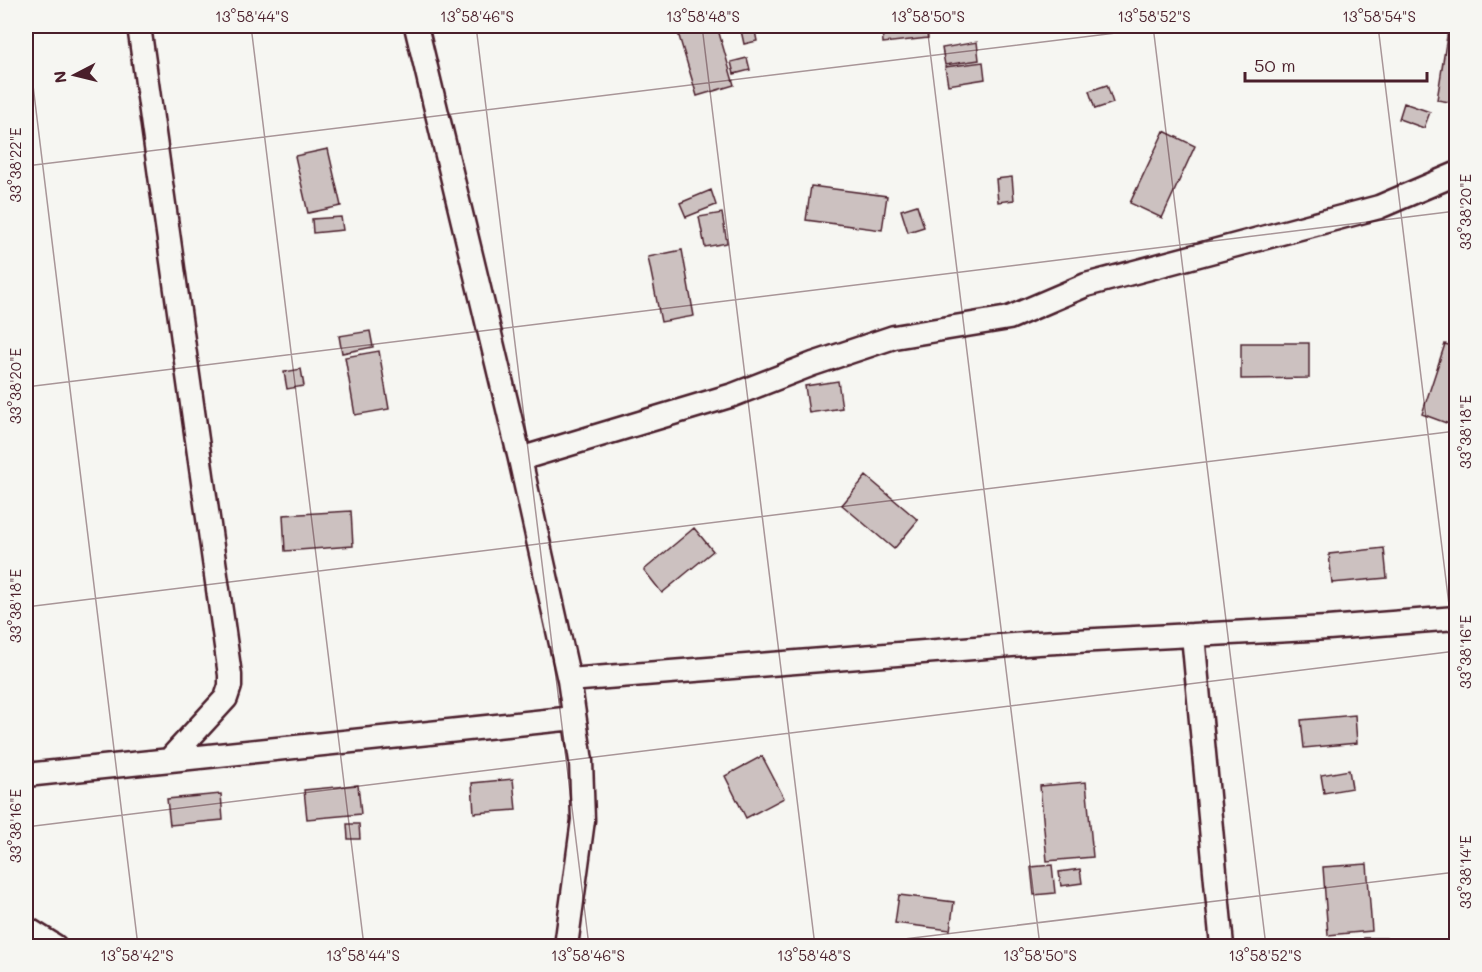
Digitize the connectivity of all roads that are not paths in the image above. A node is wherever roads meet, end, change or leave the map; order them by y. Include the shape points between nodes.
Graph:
1 (139, 26) edge
2 (416, 26) edge
3 (1456, 174) edge
4 (520, 459) junction
5 (1456, 618) edge
6 (1193, 635) junction
7 (569, 680) junction
8 (574, 718) junction
9 (169, 760) junction
10 (26, 775) edge
11 (26, 928) edge
12 (55, 946) edge
13 (566, 946) edge
14 (1222, 946) edge

1 - 9 street via 230,675 226,698
2 - 4 street
3 - 4 street via 1379,207 1086,285 1008,318 894,337 733,395
4 - 7 street
5 - 6 street
6 - 7 street via 1038,643
6 - 14 street
7 - 8 street
8 - 9 street
8 - 13 street via 583,820
9 - 10 street
11 - 12 street

